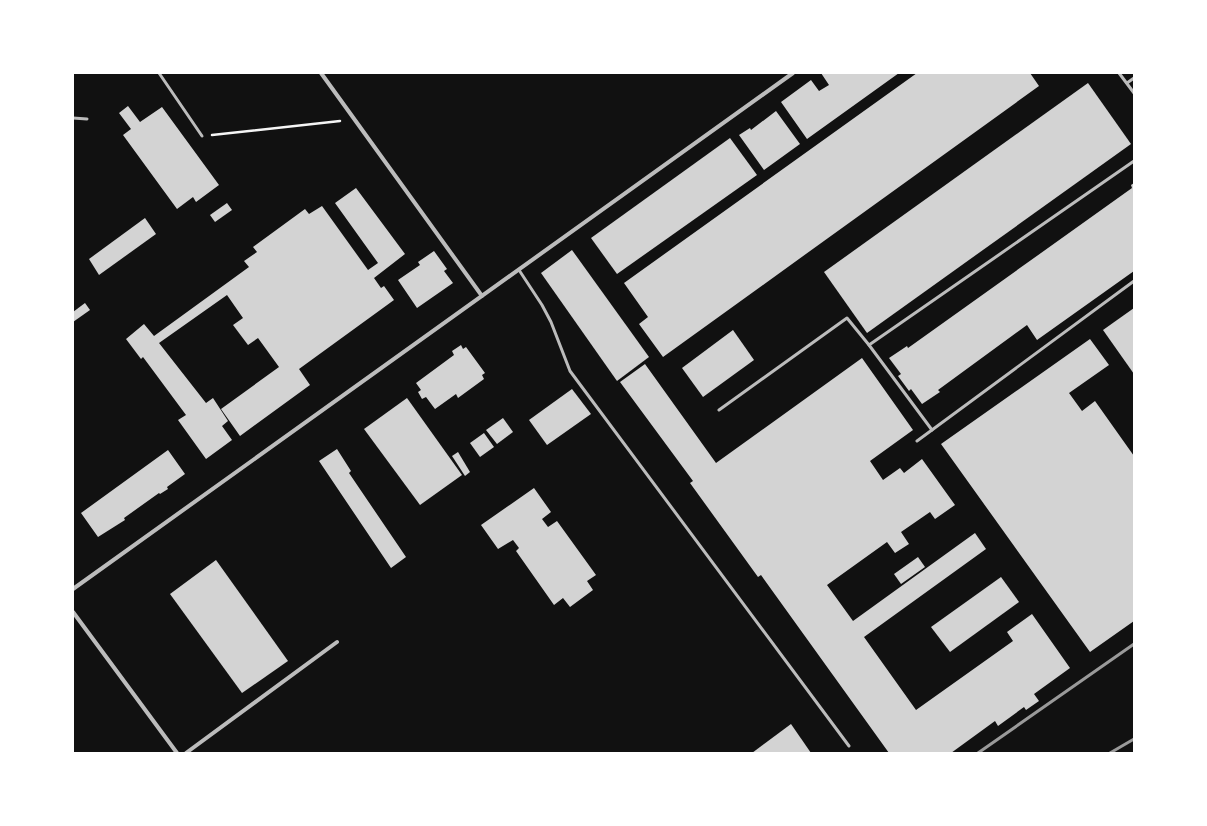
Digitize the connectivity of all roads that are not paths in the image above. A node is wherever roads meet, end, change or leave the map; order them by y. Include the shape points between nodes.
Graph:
1 (159, 73) edge
2 (321, 73) edge
3 (793, 73) edge
4 (1120, 73) edge
5 (1134, 78) edge
6 (1127, 83) junction
7 (1134, 93) edge
8 (73, 118) edge
9 (87, 119) dead end
10 (202, 136) road end
11 (1134, 161) edge
12 (518, 270) junction
13 (1134, 281) edge
14 (482, 296) junction
15 (870, 345) junction
16 (719, 410) dead end
17 (932, 430) junction
18 (917, 441) dead end
19 (73, 589) edge
20 (73, 612) edge
21 (337, 642) dead end
22 (849, 746) dead end
23 (176, 753) edge
24 (186, 753) edge

1 - 10 lane
2 - 14 street
3 - 12 street
4 - 6 lane
5 - 6 lane
6 - 7 lane
8 - 9 lane
11 - 15 lane
12 - 14 street
12 - 22 lane via 545,311 570,371
13 - 17 lane
14 - 19 street
15 - 16 lane via 848,318
15 - 17 lane
17 - 18 lane
20 - 23 street
21 - 24 street

